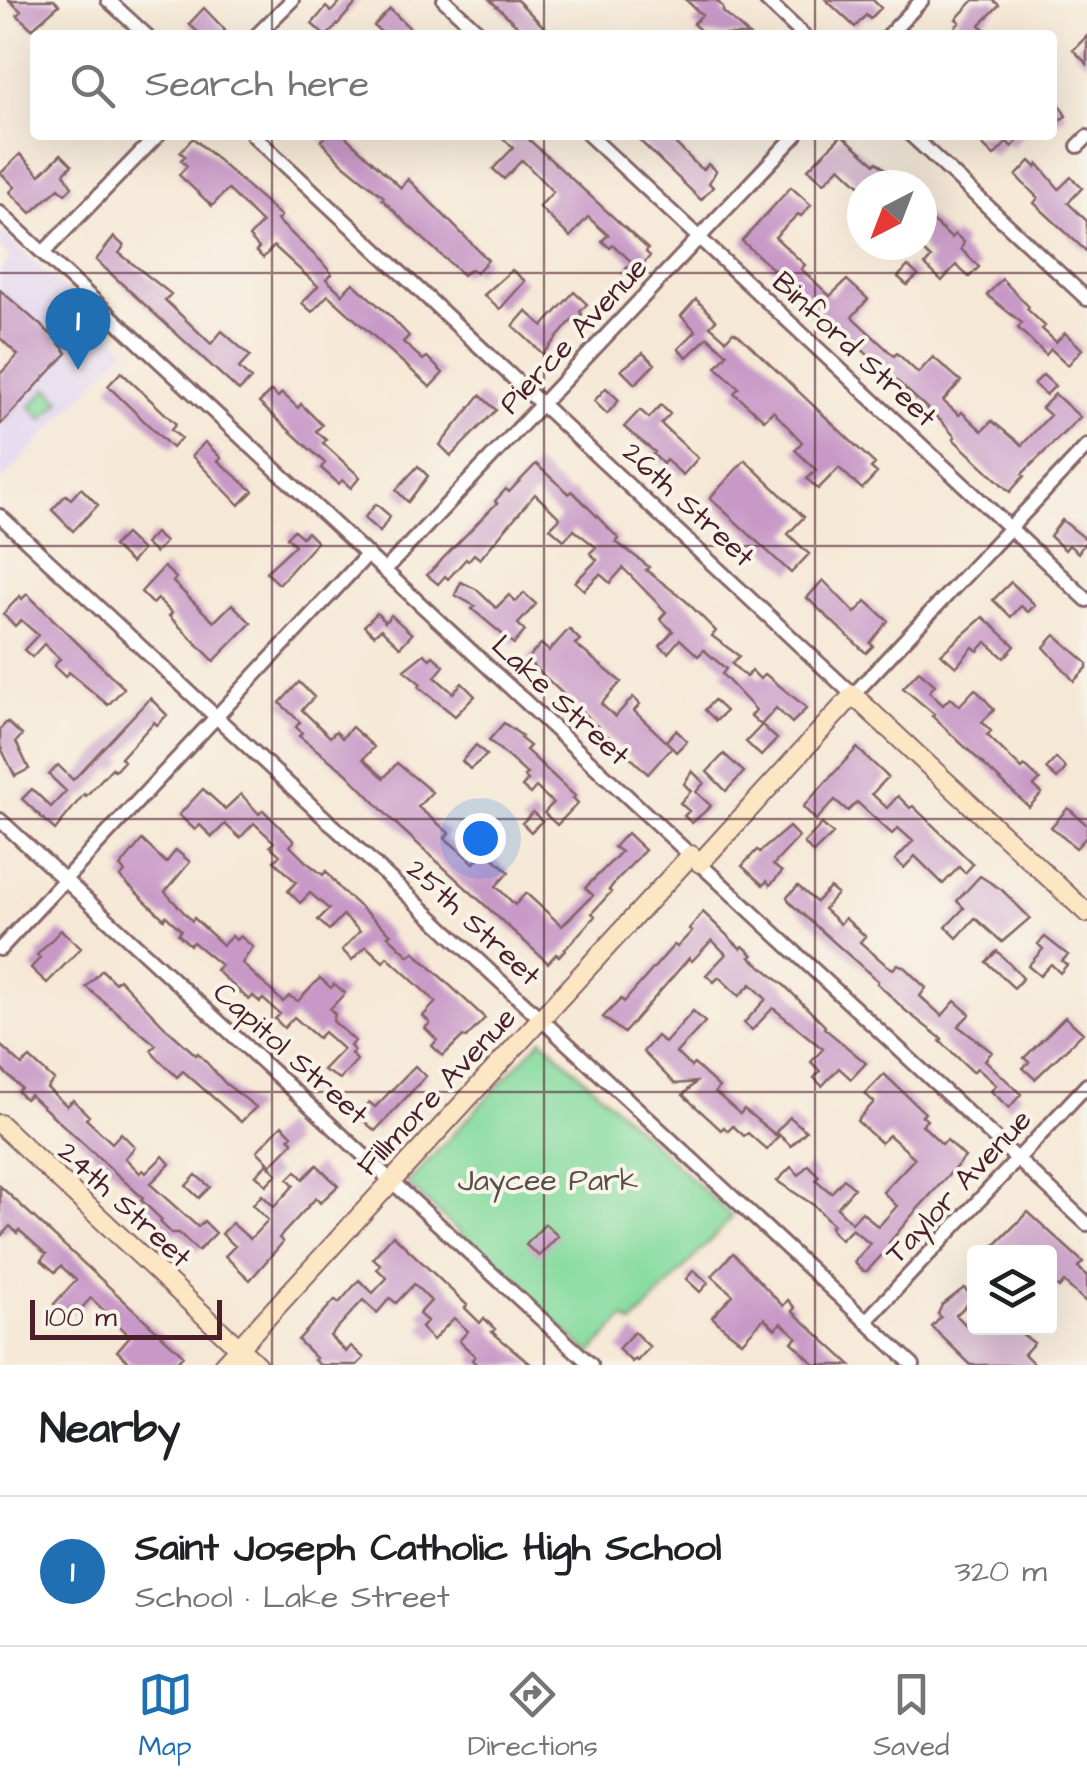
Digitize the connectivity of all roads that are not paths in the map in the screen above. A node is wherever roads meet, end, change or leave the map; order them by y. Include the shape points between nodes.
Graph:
1 (108, 0) edge
2 (292, 0) edge
3 (444, 0) edge
4 (766, 0) edge
5 (922, 0) edge
6 (141, 30) edge
7 (262, 30) edge
8 (477, 30) edge
9 (799, 30) edge
10 (894, 30) edge
11 (153, 140) edge
12 (258, 140) edge
13 (594, 140) edge
14 (791, 140) edge
15 (916, 140) edge
16 (0, 213) edge
17 (700, 238) junction
18 (43, 253) junction
19 (1087, 300) edge
20 (542, 404) junction
21 (1087, 446) edge
22 (0, 516) edge
23 (1010, 528) junction
24 (368, 554) junction
25 (386, 570) junction
26 (1087, 600) edge
27 (853, 695) junction
28 (216, 717) junction
29 (0, 820) edge
30 (696, 859) junction
31 (64, 880) junction
32 (1087, 913) edge
33 (0, 949) edge
34 (540, 1018) junction
35 (1087, 1084) edge
36 (0, 1124) edge
37 (1017, 1159) junction
38 (392, 1180) junction
39 (1087, 1224) edge
40 (866, 1321) junction
41 (238, 1348) junction
42 (906, 1362) edge
43 (222, 1365) edge
44 (257, 1365) edge
45 (591, 1365) edge

1 - 6 street
2 - 7 street
3 - 8 street
4 - 9 street
5 - 10 street
11 - 18 street
12 - 20 street, 26th Street
13 - 17 street, Binford Street
14 - 17 street, Pierce Avenue
15 - 19 street
16 - 18 street, Lake Street
17 - 20 street, Pierce Avenue
17 - 23 street, Binford Street
18 - 24 street, Lake Street
20 - 25 street, Pierce Avenue
20 - 27 street, 26th Street
21 - 23 street, Fillmore Avenue
22 - 28 street, 25th Street
23 - 26 street, Binford Street
23 - 27 street, Fillmore Avenue
24 - 25 street, Lake Street
24 - 28 street
25 - 30 street, Lake Street
27 - 30 street, Fillmore Avenue
27 - 32 street, 26th Street
28 - 31 street
28 - 34 street, 25th Street
29 - 31 street, Capitol Street
30 - 34 street, Fillmore Avenue
30 - 37 street, Lake Street
31 - 33 street
31 - 38 street, Capitol Street
34 - 38 street, Fillmore Avenue
34 - 40 street, 25th Street
35 - 37 street, Taylor Avenue
36 - 41 street, 24th Street
37 - 39 street, Lake Street
37 - 40 street, Taylor Avenue
38 - 41 street, Fillmore Avenue
38 - 45 street, Capitol Street
40 - 42 street, 25th Street
41 - 43 street, Fillmore Avenue
41 - 44 street, 24th Street

